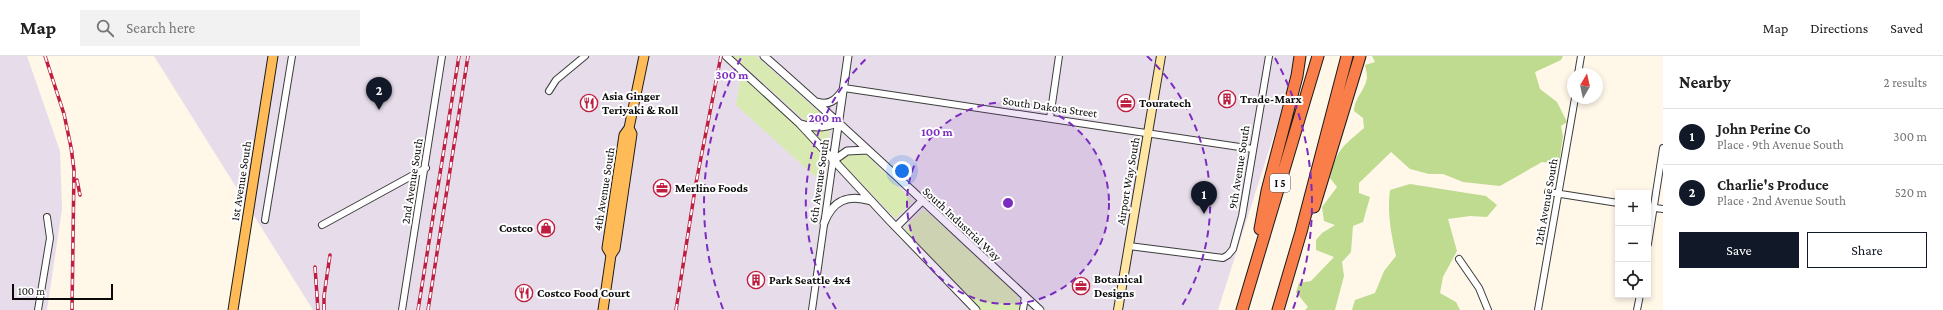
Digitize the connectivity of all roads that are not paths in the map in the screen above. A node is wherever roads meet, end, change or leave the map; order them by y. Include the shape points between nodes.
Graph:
1 (273, 56) edge
2 (292, 56) edge
3 (442, 56) edge
4 (585, 56) edge
5 (644, 56) edge
6 (726, 56) edge
7 (764, 56) edge
8 (848, 56) edge
9 (1059, 56) edge
10 (1161, 56) edge
11 (1269, 56) edge
12 (1300, 56) edge
13 (1318, 56) edge
14 (1347, 56) edge
15 (1360, 56) edge
16 (1581, 56) edge
17 (1579, 68) edge
18 (844, 88) junction
19 (549, 91) dead end
20 (816, 102) junction
21 (1574, 104) edge
22 (1050, 118) junction
23 (839, 122) junction
24 (800, 124) junction
25 (629, 128) junction
26 (1148, 133) junction
27 (1663, 148) edge
28 (1252, 149) junction
29 (867, 150) junction
30 (621, 156) junction
31 (833, 161) junction
32 (426, 168) junction
33 (1548, 192) dead end
34 (1558, 194) junction
35 (624, 196) junction
36 (871, 201) junction
37 (922, 201) junction
38 (1615, 203) edge
39 (1651, 208) edge
40 (1663, 209) edge
41 (46, 217) dead end
42 (265, 220) dead end
43 (824, 223) junction
44 (322, 224) dead end
45 (896, 227) junction
46 (1301, 232) junction
47 (1129, 246) junction
48 (611, 255) junction
49 (1459, 260) dead end
50 (1248, 291) junction
51 (1025, 296) junction
52 (1639, 298) edge
53 (1118, 309) edge
54 (38, 310) edge
55 (233, 310) edge
56 (402, 310) edge
57 (603, 310) edge
58 (812, 310) edge
59 (976, 310) edge
60 (1023, 310) edge
61 (1040, 310) edge
62 (1242, 310) edge
63 (1278, 310) edge
64 (1488, 310) edge
65 (1538, 310) edge
66 (1637, 310) edge

1 - 55 main road, 1st Avenue South
2 - 42 street
3 - 32 street, 2nd Avenue South
4 - 19 street via 556,80
5 - 25 main road, 4th Avenue South
6 - 24 street
7 - 20 street, South Industrial Way
8 - 18 street, 6th Avenue South
9 - 22 street
10 - 26 main road, Airport Way South
11 - 28 street, 9th Avenue South
12 - 50 highway via 1268,191
13 - 50 highway, I 5
14 - 46 highway
15 - 46 highway via 1317,200
16 - 17 street
18 - 20 street via 835,100 825,104
18 - 22 street, South Dakota Street
18 - 23 street, 6th Avenue South
20 - 23 street, South Industrial Way
21 - 34 street, 12th Avenue South
22 - 26 street, South Dakota Street
23 - 24 street via 821,128
23 - 29 street, South Industrial Way
23 - 31 street, 6th Avenue South
24 - 31 street
25 - 30 main road, 4th Avenue South via 624,135
25 - 35 main road, 4th Avenue South via 632,134
26 - 28 street, South Dakota Street
26 - 47 main road, Airport Way South
27 - 39 street
28 - 47 street, 9th Avenue South via 1242,216 1233,249 1228,255 1223,258
29 - 31 street via 847,151
29 - 37 street, South Industrial Way
30 - 35 main road via 624,159 620,191
30 - 48 main road, 4th Avenue South via 607,248
31 - 36 street
31 - 43 street, 6th Avenue South
32 - 44 street
32 - 56 street, 2nd Avenue South
33 - 34 street
34 - 38 street
34 - 65 street, 12th Avenue South
35 - 48 main road, 4th Avenue South via 615,249
36 - 43 street via 857,197 842,200 828,213
36 - 45 street
37 - 45 street
37 - 51 street, South Industrial Way
39 - 40 street
41 - 54 street via 50,238
43 - 58 street, 6th Avenue South
45 - 59 street
46 - 63 highway
47 - 53 main road, Airport Way South
48 - 57 main road, 4th Avenue South
49 - 64 street via 1479,288
50 - 62 highway, I 5
51 - 60 street
51 - 61 street, South Industrial Way
52 - 66 street

